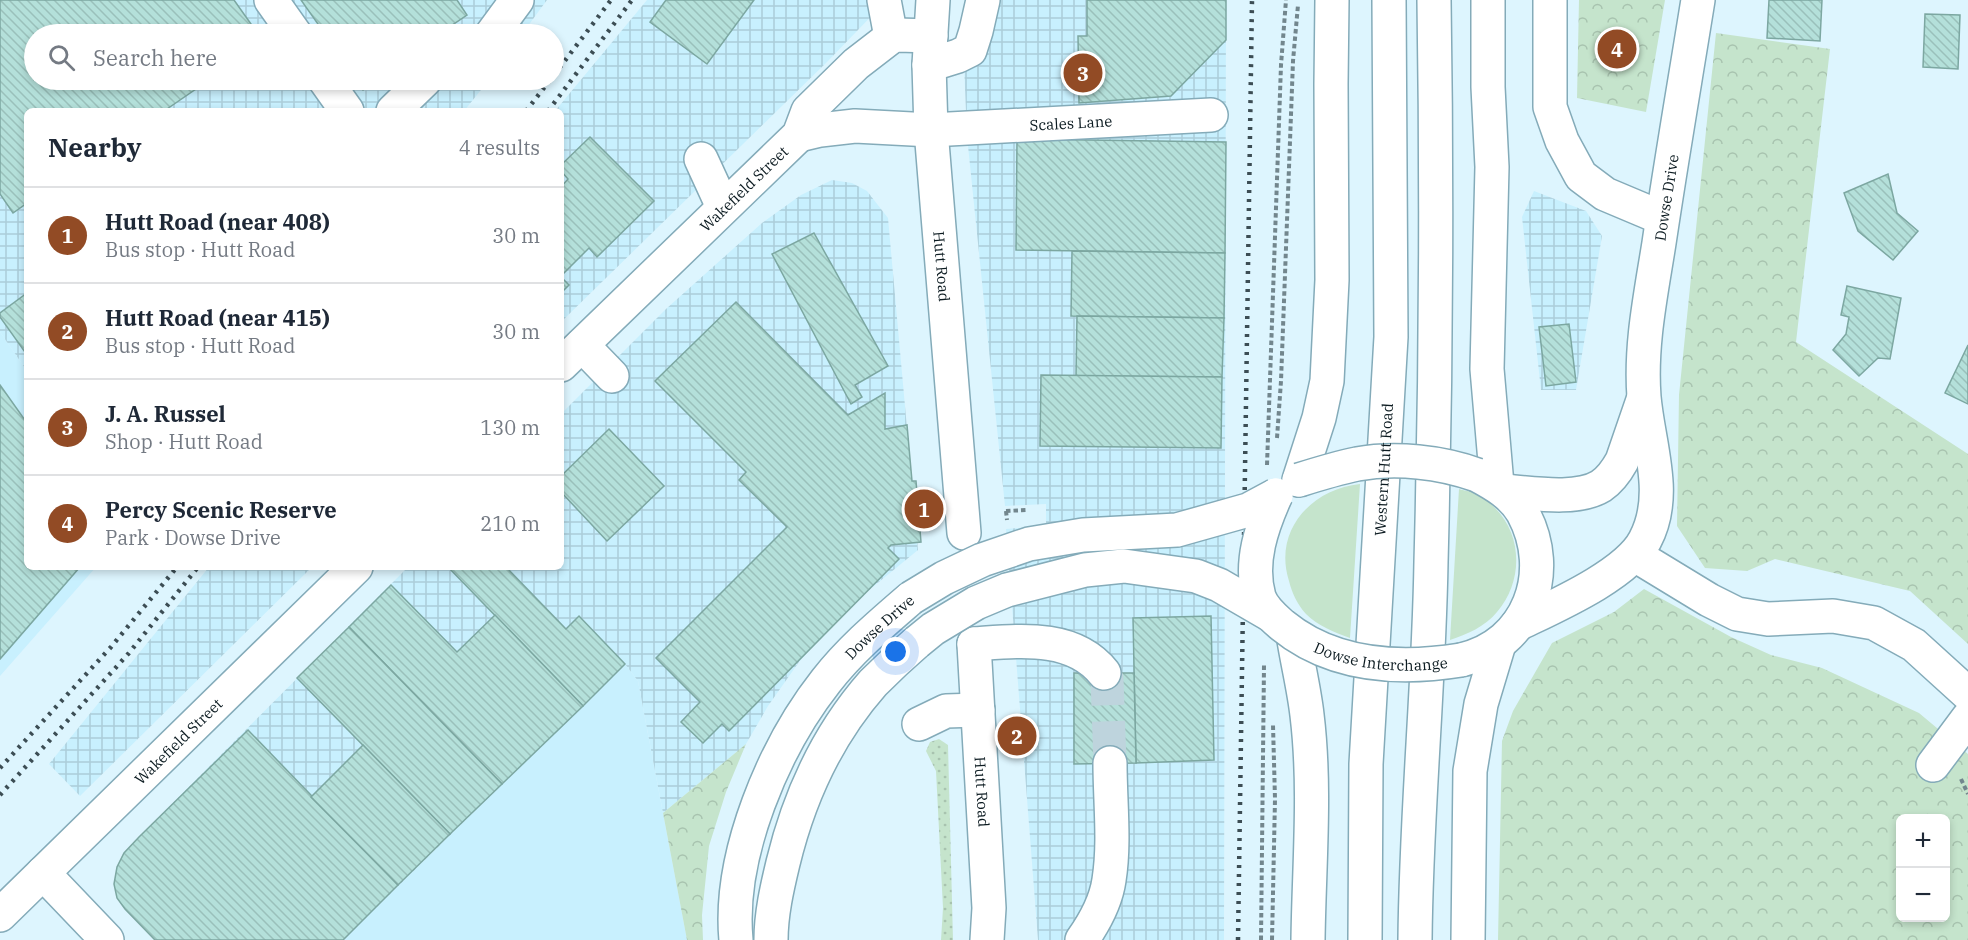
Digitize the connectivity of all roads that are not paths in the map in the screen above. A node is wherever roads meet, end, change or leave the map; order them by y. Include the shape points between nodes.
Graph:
1 (271, 0) edge
2 (517, 0) edge
3 (884, 0) edge
4 (933, 0) edge
5 (983, 0) edge
6 (1332, 0) edge
7 (1389, 0) edge
8 (1434, 0) edge
9 (1488, 0) edge
10 (1550, 0) edge
11 (1698, 0) edge
12 (288, 24) edge
13 (499, 24) edge
14 (891, 37) junction
15 (930, 50) junction
16 (333, 90) edge
17 (415, 90) edge
18 (345, 108) edge
19 (396, 108) edge
20 (1211, 115) dead end
21 (932, 130) junction
22 (799, 135) junction
23 (701, 159) dead end
24 (723, 207) junction
25 (1662, 219) junction
26 (571, 355) edge
27 (612, 376) dead end
28 (1644, 397) junction
29 (1492, 484) junction
30 (1287, 487) junction
31 (964, 533) dead end
32 (1635, 555) junction
33 (353, 570) edge
34 (1281, 624) junction
35 (1508, 634) junction
36 (1104, 673) tunnel mouth
37 (1968, 694) edge
38 (978, 710) junction
39 (1968, 718) edge
40 (919, 723) dead end
41 (1110, 763) tunnel mouth
42 (1933, 765) dead end
43 (43, 873) junction
44 (778, 886) junction
45 (0, 915) edge
46 (988, 924) edge
47 (107, 940) edge
48 (736, 940) edge
49 (771, 940) edge
50 (792, 940) edge
51 (978, 940) edge
52 (1082, 940) edge
53 (1308, 940) edge
54 (1365, 940) edge
55 (1415, 940) edge
56 (1468, 940) edge

1 - 12 main road
2 - 13 main road
3 - 14 main road
4 - 15 main road, Hutt Road
5 - 15 main road via 970,50 958,56
6 - 30 main road via 1332,280 1327,381 1319,418
7 - 54 main road, Western Hutt Road via 1391,337 1366,764
8 - 55 main road via 1431,564
9 - 29 main road via 1492,167 1487,369
10 - 25 main road via 1550,107 1562,141 1586,180 1605,194
11 - 25 main road, Dowse Drive
14 - 15 main road via 898,35
14 - 22 main road, Wakefield Street via 849,53 808,111
15 - 21 main road, Hutt Road
16 - 18 main road
17 - 19 main road
20 - 21 main road, Scales Lane
21 - 22 main road, Scales Lane via 855,126
21 - 31 main road, Hutt Road
22 - 24 main road, Wakefield Street
23 - 24 main road
24 - 26 main road, Wakefield Street
25 - 28 main road, Dowse Drive via 1645,334
26 - 27 main road
28 - 29 main road, Dowse Drive via 1622,460 1601,486 1580,493 1552,494
28 - 32 main road, Dowse Drive via 1656,471 1656,497 1653,521
29 - 30 main road, bridge via 1454,467 1390,462 1359,464
29 - 35 main road via 1522,511 1536,543 1531,603
30 - 34 main road, bridge via 1265,521 1258,541 1256,583 1260,598
30 - 48 main road, Dowse Drive, bridge via 1248,510 1177,530 1083,535 1029,544 982,560 911,598 858,645 826,681 791,732 764,788 741,860
32 - 35 main road, Dowse Drive via 1571,599
32 - 37 main road via 1737,614 1768,619 1833,616 1874,623 1914,645
33 - 43 main road, Wakefield Street
34 - 35 main road, Dowse Interchange, bridge via 1319,649 1357,661 1398,664 1471,658
34 - 44 main road, bridge via 1219,585 1196,576 1124,566 1085,570 1007,590 976,603 916,642 873,684 838,730 810,779 790,832
34 - 53 main road via 1308,716
35 - 56 main road via 1481,704 1470,771
36 - 38 main road, Hutt Road via 1084,655 1049,643 974,644
38 - 40 main road via 946,711
38 - 46 main road, Hutt Road
39 - 42 main road
41 - 52 main road via 1109,882 1100,909
43 - 45 main road, Wakefield Street
43 - 47 main road
44 - 49 main road
44 - 50 main road
46 - 51 main road

